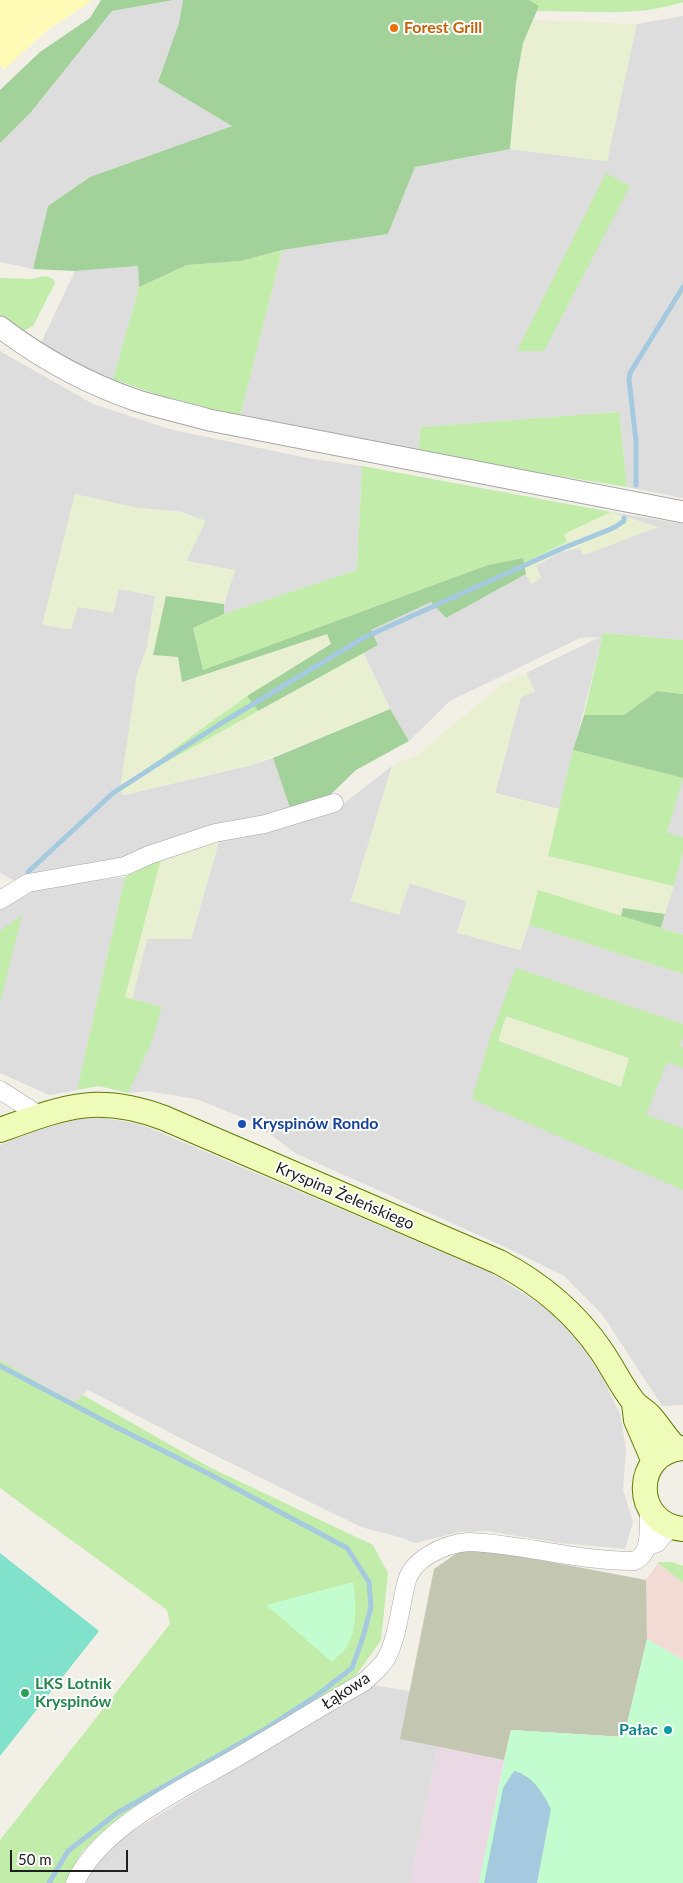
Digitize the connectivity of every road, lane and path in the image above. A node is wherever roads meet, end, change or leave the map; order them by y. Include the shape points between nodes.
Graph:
1 (0, 327) edge
2 (683, 512) edge
3 (334, 803) dead end
4 (0, 900) edge
5 (0, 1090) edge
6 (39, 1115) junction
7 (0, 1130) edge
8 (634, 1403) junction
9 (680, 1448) edge
10 (654, 1462) junction
11 (649, 1508) junction
12 (677, 1528) edge
13 (647, 1547) junction
14 (75, 1883) edge

1 - 2 street via 75,376 138,401 209,420
3 - 4 street via 265,824 215,833 125,866 28,882
5 - 6 street
6 - 7 main road, Kryspina Żeleńskiego
6 - 8 main road, Kryspina Żeleńskiego via 97,1104 132,1107 498,1262 537,1284 582,1324
8 - 9 main road, Kryspina Żeleńskiego via 648,1414 668,1441
8 - 10 main road, Kryspina Żeleńskiego via 636,1420
9 - 10 main road
10 - 11 main road via 644,1484
11 - 12 main road via 655,1516
11 - 13 street
12 - 13 street, Łąkowa
13 - 14 street, Łąkowa via 634,1561 484,1542 465,1542 425,1557 415,1565 406,1580 394,1640 387,1658 377,1670 364,1682 119,1829 95,1850

